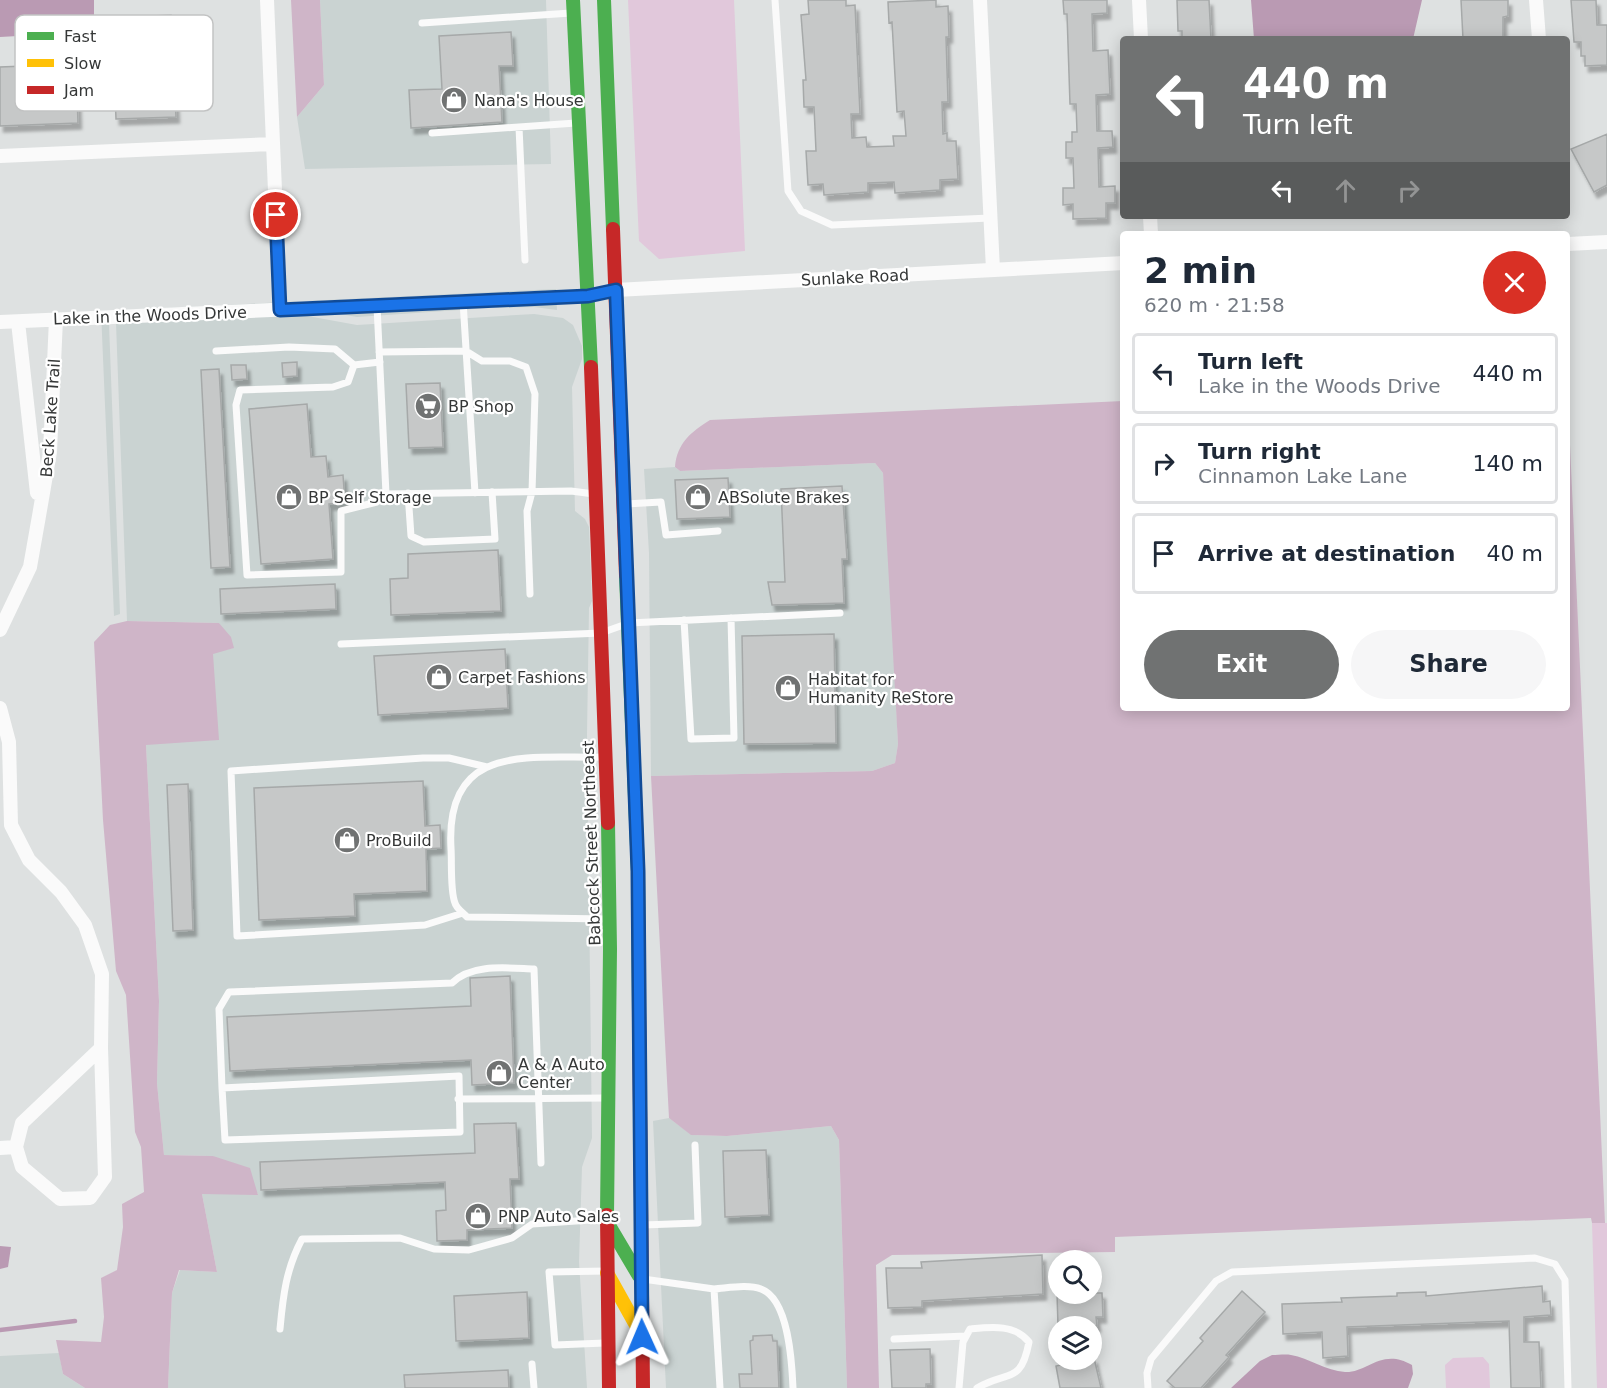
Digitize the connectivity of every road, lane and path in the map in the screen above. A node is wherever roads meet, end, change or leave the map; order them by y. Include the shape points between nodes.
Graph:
1 (267, 0) edge
2 (604, 0) edge
3 (775, 0) edge
4 (980, 0) edge
5 (1139, 0) edge
6 (1536, 0) edge
7 (573, 6) edge
8 (422, 23) dead end
9 (1141, 36) edge
10 (1539, 36) edge
11 (579, 123) junction
12 (519, 127) junction
13 (432, 133) dead end
14 (273, 144) junction
15 (0, 156) edge
16 (990, 218) junction
17 (1607, 242) edge
18 (1570, 243) edge
19 (525, 260) dead end
20 (1120, 263) edge
21 (993, 270) junction
22 (616, 290) junction
23 (588, 296) junction
24 (463, 301) junction
25 (377, 306) junction
26 (280, 310) junction
27 (56, 319) junction
28 (0, 322) edge
29 (18, 322) junction
30 (216, 351) dead end
31 (466, 351) junction
32 (379, 352) junction
33 (380, 362) junction
34 (354, 365) junction
35 (492, 492) junction
36 (532, 492) junction
37 (408, 493) junction
38 (476, 493) junction
39 (386, 494) junction
40 (595, 494) junction
41 (624, 504) junction
42 (39, 516) junction
43 (718, 531) dead end
44 (530, 594) dead end
45 (840, 613) dead end
46 (731, 618) junction
47 (684, 620) junction
48 (628, 623) junction
49 (0, 630) edge
50 (601, 633) junction
51 (341, 644) dead end
52 (0, 708) edge
53 (605, 757) junction
54 (487, 766) junction
55 (463, 913) junction
56 (610, 919) junction
57 (101, 1048) junction
58 (222, 1088) junction
59 (607, 1098) junction
60 (458, 1099) junction
61 (538, 1099) junction
62 (695, 1145) dead end
63 (16, 1147) junction
64 (0, 1148) edge
65 (541, 1163) dead end
66 (605, 1220) junction
67 (640, 1226) junction
68 (606, 1271) junction
69 (640, 1279) junction
70 (714, 1288) junction
71 (280, 1329) dead end
72 (966, 1336) junction
73 (642, 1337) junction
74 (894, 1339) dead end
75 (607, 1343) junction
76 (532, 1364) dead end
77 (534, 1388) edge
78 (609, 1388) edge
79 (643, 1388) edge
80 (720, 1388) edge
81 (793, 1388) edge
82 (959, 1388) edge
83 (977, 1388) edge
84 (1148, 1388) edge
85 (1568, 1388) edge

1 - 14 street
2 - 22 main road
3 - 16 lane via 788,191 801,211 832,225
4 - 16 street
5 - 9 street
6 - 10 street
7 - 8 lane
7 - 11 main road, Babcock Street Northeast
11 - 12 lane
11 - 23 main road, Babcock Street Northeast
12 - 13 lane
12 - 19 lane
14 - 15 street
14 - 26 street
16 - 21 street
17 - 18 street
20 - 21 street, Sunlake Road
21 - 22 street, Sunlake Road
22 - 23 street, Sunlake Road
22 - 41 main road
23 - 24 street, Lake in the Woods Drive
23 - 40 main road, Babcock Street Northeast
24 - 25 street, Lake in the Woods Drive
24 - 31 lane
25 - 26 street, Lake in the Woods Drive
25 - 32 lane
26 - 27 street, Lake in the Woods Drive
27 - 29 street, Lake in the Woods Drive
27 - 42 street, Beck Lake Trail via 50,452
28 - 29 street, Lake in the Woods Drive
29 - 42 street, Beck Lake Trail
30 - 34 lane via 335,349
31 - 32 lane
31 - 36 lane via 482,361 510,361 526,367 535,394
31 - 38 lane
32 - 33 lane
33 - 34 lane
33 - 39 lane
34 - 39 lane via 348,382 333,387 240,390 236,405 247,575 341,572 341,511 377,502
35 - 36 lane
35 - 37 lane via 495,539 424,542 411,536
35 - 38 lane
36 - 40 lane
36 - 44 lane via 527,511
37 - 38 lane
37 - 39 lane
40 - 50 main road, Babcock Street Northeast
41 - 43 lane via 661,502 666,535
41 - 48 main road
42 - 49 street, Beck Lake Trail via 30,567
45 - 46 lane
46 - 47 lane
46 - 47 lane via 734,738 691,739
47 - 48 lane
48 - 50 lane
48 - 67 main road via 638,871
50 - 51 lane
50 - 53 main road, Babcock Street Northeast
52 - 57 street via 9,742 11,825 28,860 61,892 85,925 102,974
53 - 54 lane via 522,757
53 - 56 main road, Babcock Street Northeast
54 - 55 lane via 456,796 450,831 455,904
54 - 55 lane via 449,758 423,758 231,771 237,936 425,924
55 - 56 lane via 467,917
56 - 59 main road, Babcock Street Northeast
57 - 63 street via 22,1123
57 - 63 street via 105,1177 90,1198 60,1199 22,1167
58 - 60 lane via 459,1076
58 - 60 lane via 225,1140 460,1131
58 - 61 lane via 219,1009 229,992 452,983 460,975 496,968 534,969
59 - 61 lane
59 - 66 main road, Babcock Street Northeast
60 - 61 lane
61 - 65 lane
62 - 67 lane via 698,1223
63 - 64 street
66 - 68 main road, Babcock Street Northeast
66 - 69 main road
66 - 71 lane via 532,1224 512,1238 470,1250 434,1249 400,1238 302,1239 283,1285
67 - 69 main road
68 - 73 main road
68 - 75 main road, Babcock Street Northeast
68 - 75 lane via 549,1272 555,1346
69 - 70 lane
69 - 73 main road
70 - 80 lane
70 - 81 lane via 762,1289 769,1295 785,1320
72 - 74 lane
72 - 82 lane
72 - 83 lane via 969,1329 1009,1329 1029,1342 1025,1365 1012,1375
73 - 79 main road
75 - 78 main road, Babcock Street Northeast
76 - 77 lane
84 - 85 lane via 1150,1359 1216,1281 1232,1272 1535,1258 1556,1264 1564,1280

